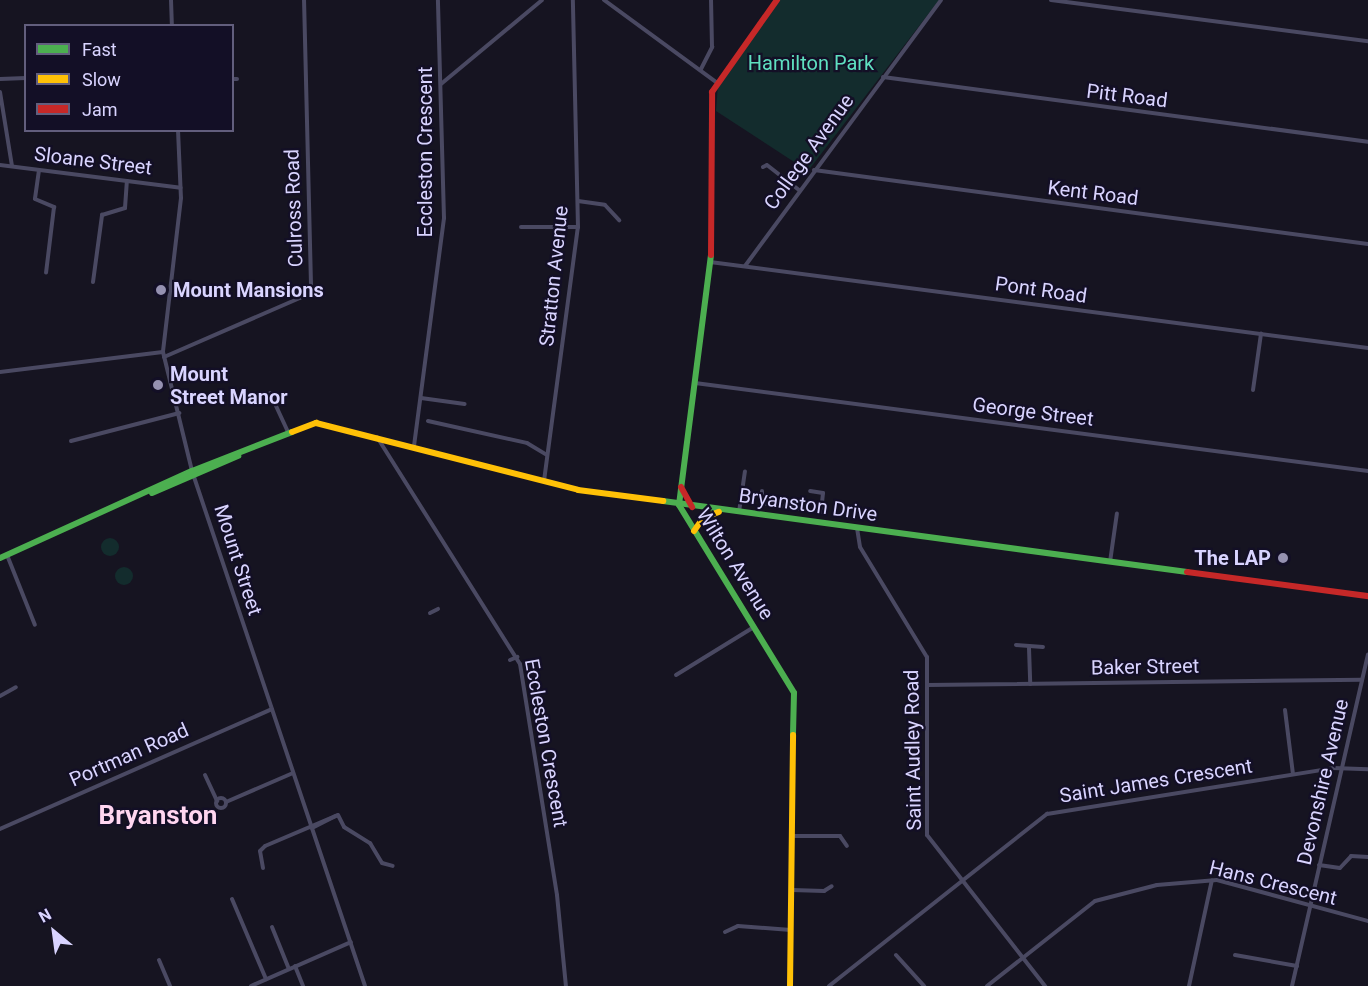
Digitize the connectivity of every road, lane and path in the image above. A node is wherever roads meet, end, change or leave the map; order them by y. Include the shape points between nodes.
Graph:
1 (171, 0) edge
2 (304, 0) edge
3 (438, 0) edge
4 (542, 0) edge
5 (573, 0) edge
6 (604, 0) edge
7 (711, 0) edge
8 (777, 0) edge
9 (941, 0) edge
10 (1051, 0) edge
11 (172, 24) edge
12 (1368, 41) edge
13 (700, 69) junction
14 (883, 77) junction
15 (24, 78) edge
16 (0, 79) edge
17 (716, 82) junction
18 (441, 84) junction
19 (0, 92) edge
20 (178, 132) edge
21 (1368, 142) edge
22 (0, 165) edge
23 (12, 166) junction
24 (763, 167) dead end
25 (39, 170) junction
26 (814, 170) junction
27 (127, 181) junction
28 (181, 188) junction
29 (799, 190) junction
30 (578, 201) junction
31 (619, 220) dead end
32 (520, 227) dead end
33 (578, 227) junction
34 (1368, 244) edge
35 (710, 262) junction
36 (745, 266) junction
37 (46, 273) dead end
38 (93, 282) dead end
39 (1261, 334) junction
40 (1368, 348) edge
41 (163, 354) junction
42 (0, 372) edge
43 (695, 383) junction
44 (1253, 390) dead end
45 (270, 393) dead end
46 (421, 398) junction
47 (465, 404) dead end
48 (178, 413) junction
49 (428, 421) dead end
50 (288, 432) junction
51 (377, 436) junction
52 (71, 441) dead end
53 (414, 446) junction
54 (548, 455) junction
55 (745, 471) dead end
56 (1368, 471) edge
57 (193, 474) junction
58 (544, 481) junction
59 (681, 486) junction
60 (762, 491) dead end
61 (810, 491) dead end
62 (679, 505) junction
63 (778, 506) junction
64 (692, 507) junction
65 (211, 508) dead end
66 (798, 509) junction
67 (205, 511) junction
68 (726, 511) junction
69 (739, 512) junction
70 (1117, 513) dead end
71 (777, 517) junction
72 (796, 520) junction
73 (857, 528) junction
74 (694, 531) junction
75 (3, 557) edge
76 (1110, 562) junction
77 (1368, 596) edge
78 (438, 609) dead end
79 (430, 614) dead end
80 (35, 625) dead end
81 (754, 626) junction
82 (1016, 645) dead end
83 (1043, 647) dead end
84 (1029, 648) junction
85 (1368, 656) edge
86 (517, 657) junction
87 (510, 660) dead end
88 (676, 675) dead end
89 (1362, 680) junction
90 (1030, 684) junction
91 (927, 685) junction
92 (16, 687) dead end
93 (0, 696) edge
94 (272, 709) junction
95 (1285, 710) dead end
96 (1342, 767) junction
97 (1368, 769) edge
98 (293, 773) junction
99 (1293, 774) junction
100 (205, 775) dead end
101 (217, 801) junction
102 (226, 802) junction
103 (311, 826) junction
104 (0, 829) edge
105 (793, 836) junction
106 (847, 846) dead end
107 (1368, 857) edge
108 (1319, 865) junction
109 (393, 866) dead end
110 (263, 868) dead end
111 (961, 880) junction
112 (1212, 880) junction
113 (832, 886) dead end
114 (792, 890) junction
115 (232, 899) dead end
116 (1310, 908) junction
117 (1368, 921) edge
118 (272, 927) dead end
119 (791, 930) junction
120 (725, 932) dead end
121 (351, 942) junction
122 (896, 955) dead end
123 (1235, 955) dead end
124 (1023, 957) junction
125 (159, 960) dead end
126 (295, 966) junction
127 (1297, 966) junction
128 (289, 969) junction
129 (266, 979) junction
130 (170, 986) edge
131 (251, 986) edge
132 (303, 986) edge
133 (365, 986) edge
134 (566, 986) edge
135 (790, 986) edge
136 (829, 986) edge
137 (924, 986) edge
138 (987, 986) edge
139 (1045, 986) edge
140 (1189, 986) edge
141 (1292, 986) edge

1 - 11 street
2 - 41 street, Culross Road via 311,285 300,298
3 - 18 street, Eccleston Crescent
4 - 18 street
5 - 30 street, Stratton Avenue
6 - 13 street
7 - 13 street via 712,47
8 - 17 main road
9 - 14 street, College Avenue
10 - 12 street
13 - 17 street
14 - 21 street, Pitt Road
14 - 26 street, College Avenue
15 - 16 street
17 - 35 main road, Wilton Avenue via 712,92 715,197
18 - 46 street, Eccleston Crescent via 444,218
19 - 23 street
20 - 28 street, Mount Street
22 - 23 street, Sloane Street
23 - 25 street, Sloane Street
24 - 29 street via 767,165
25 - 27 street, Sloane Street
25 - 37 street via 35,199 54,207
26 - 29 street, College Avenue
26 - 34 street, Kent Road
27 - 28 street, Sloane Street
27 - 38 street via 125,208 102,216
28 - 41 street, Mount Street
29 - 36 street, College Avenue
30 - 31 street via 605,205
30 - 33 street, Stratton Avenue
32 - 33 street
33 - 54 street, Stratton Avenue
35 - 36 street, Pont Road
35 - 43 main road, Wilton Avenue
36 - 39 street, Pont Road
39 - 40 street, Pont Road
39 - 44 street
41 - 42 street, Culross Road
41 - 48 street, Mount Street
43 - 56 street, George Street
43 - 59 main road, Wilton Avenue
45 - 50 street
46 - 47 street
46 - 53 street, Eccleston Crescent
48 - 52 street
48 - 57 street, Mount Street
49 - 54 street via 527,443
50 - 51 main road, Bryanston Drive via 323,423
50 - 57 main road, Bryanston Drive
51 - 53 main road, Bryanston Drive
51 - 86 street, Eccleston Crescent
53 - 58 main road, Bryanston Drive
54 - 58 street, Stratton Avenue
55 - 69 street
57 - 67 street, Mount Street
57 - 75 main road, Bryanston Drive
58 - 62 main road, Bryanston Drive
59 - 62 main road, Wilton Avenue
59 - 64 main road
60 - 63 street via 762,503
61 - 66 street via 823,493 821,512
62 - 64 main road, Bryanston Drive
62 - 74 main road, Wilton Avenue
63 - 66 street
63 - 71 street
64 - 68 main road, Bryanston Drive
65 - 67 street
66 - 72 street
67 - 94 street, Mount Street
68 - 69 main road, Bryanston Drive
68 - 74 main road via 705,516
69 - 71 main road, Bryanston Drive
70 - 76 street
71 - 72 main road, Bryanston Drive
72 - 73 main road, Bryanston Drive
73 - 76 main road, Bryanston Drive
73 - 91 street, Saint Audley Road via 860,547 924,649
74 - 81 main road, Wilton Avenue
75 - 80 street
76 - 77 main road, Bryanston Drive
78 - 79 street
81 - 88 street
81 - 105 main road, Wilton Avenue via 794,693
82 - 84 street
83 - 84 street
84 - 90 street
85 - 89 street, Devonshire Avenue
86 - 87 street
86 - 134 street, Eccleston Crescent via 558,895
89 - 90 street, Baker Street
89 - 96 street, Devonshire Avenue
90 - 91 street, Baker Street
91 - 111 street, Saint Audley Road via 925,829
92 - 93 street
94 - 98 street, Mount Street
94 - 104 street, Portman Road
95 - 99 street
96 - 97 street, Saint James Crescent
96 - 99 street, Saint James Crescent
96 - 108 street, Devonshire Avenue
98 - 102 street
98 - 103 street, Mount Street
99 - 111 street, Saint James Crescent via 1047,814
100 - 101 street
101 - 102 street via 222,798
101 - 102 street via 220,808
103 - 109 street via 336,815 344,827 370,843 382,863
103 - 110 street via 265,846 261,851
103 - 121 street, Mount Street
105 - 106 street via 840,836
105 - 114 main road, Wilton Avenue
107 - 108 street via 1350,857 1340,868
108 - 116 street, Devonshire Avenue
111 - 124 street, Saint Audley Road
111 - 136 street, Saint James Crescent
112 - 116 street, Hans Crescent
112 - 124 street, Hans Crescent via 1173,882 1103,897
112 - 140 street
113 - 114 street via 824,891
114 - 119 main road, Wilton Avenue
115 - 129 street
116 - 117 street, Hans Crescent
116 - 127 street, Devonshire Avenue
118 - 128 street
119 - 120 street via 740,926
119 - 135 main road, Wilton Avenue
121 - 126 street
121 - 133 street, Mount Street
122 - 137 street
123 - 127 street
124 - 138 street, Hans Crescent
124 - 139 street, Saint Audley Road
125 - 130 street
126 - 128 street
126 - 132 street
127 - 141 street, Devonshire Avenue
128 - 129 street
129 - 131 street

